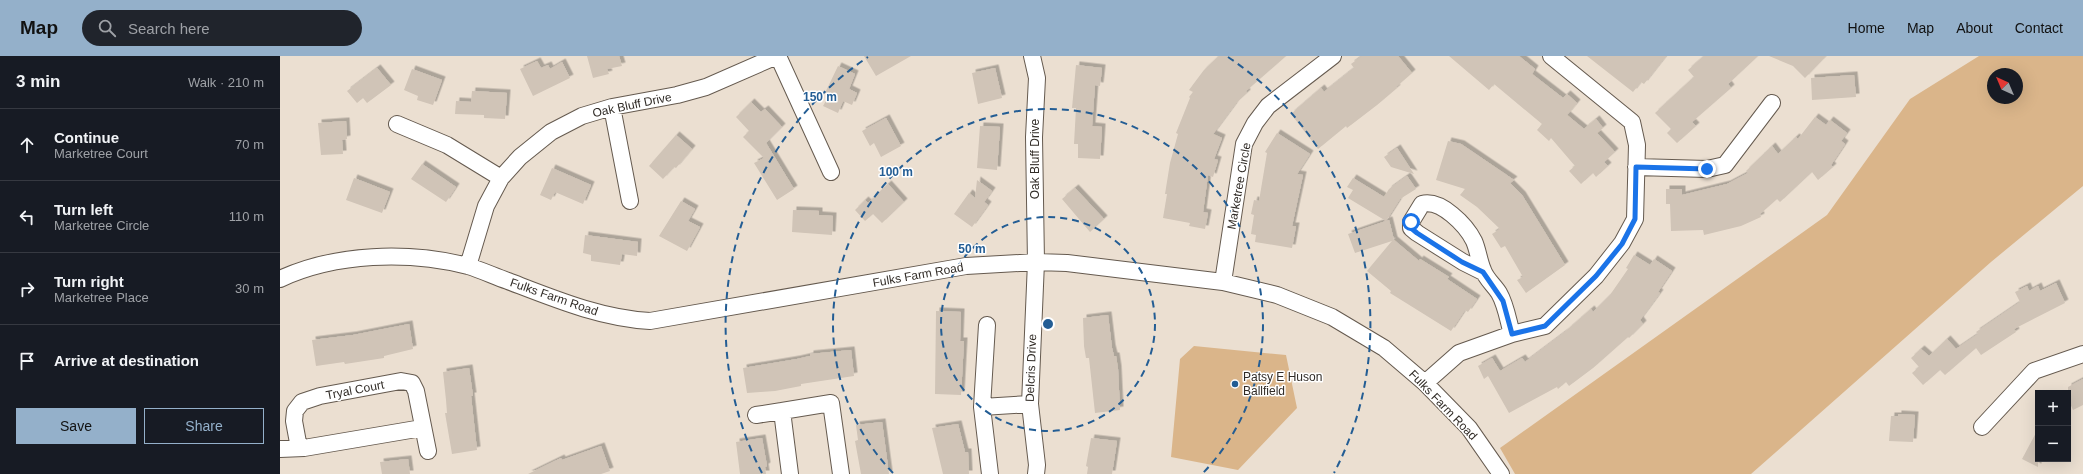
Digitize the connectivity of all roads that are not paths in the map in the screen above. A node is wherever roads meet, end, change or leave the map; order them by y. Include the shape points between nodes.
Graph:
1 (778, 56) edge
2 (1032, 56) edge
3 (1332, 56) edge
4 (1551, 56) edge
5 (1772, 103) dead end
6 (612, 107) junction
7 (397, 124) dead end
8 (1636, 167) junction
9 (831, 172) dead end
10 (501, 178) junction
11 (630, 201) dead end
12 (1036, 262) junction
13 (468, 266) junction
14 (1483, 272) junction
15 (280, 279) edge
16 (1223, 282) junction
17 (987, 325) dead end
18 (1512, 334) junction
19 (2083, 354) edge
20 (1425, 383) junction
21 (1030, 404) junction
22 (982, 407) junction
23 (782, 411) junction
24 (756, 415) dead end
25 (1982, 427) dead end
26 (422, 428) junction
27 (299, 448) junction
28 (280, 450) edge
29 (428, 451) dead end
30 (790, 474) edge
31 (841, 474) edge
32 (990, 474) edge
33 (1036, 474) edge
34 (1501, 474) edge

1 - 6 street, Oak Bluff Drive via 706,87 678,96
1 - 9 street
2 - 12 street, Oak Bluff Drive via 1036,78
3 - 16 street, Marketree Circle via 1268,106 1244,144
4 - 8 street via 1632,122 1637,145
5 - 8 street via 1725,165 1707,169
6 - 10 street, Oak Bluff Drive via 582,116 551,132 520,157
6 - 11 street
7 - 10 street via 447,145
8 - 18 street via 1635,219 1622,244 1596,276 1545,326
10 - 13 street, Oak Bluff Drive via 486,206
12 - 13 street, Fulks Farm Road via 966,266 650,321 587,311
12 - 16 street, Fulks Farm Road via 1067,263
12 - 21 street, Delcris Drive
13 - 15 street, Fulks Farm Road via 421,259 378,257 328,264
14 - 14 street via 1474,242 1461,223 1435,204 1422,204 1411,222 1411,228 1462,262
14 - 18 street via 1503,301
16 - 20 street, Fulks Farm Road via 1277,295 1332,317 1384,348
17 - 22 street
18 - 20 street via 1459,352
19 - 25 street via 2034,371
20 - 34 street, Fulks Farm Road via 1469,428
21 - 22 street
21 - 33 street, Delcris Drive
22 - 32 street
23 - 24 street
23 - 30 street
23 - 31 street via 831,404
26 - 27 street
26 - 27 street, Tryal Court via 416,391 412,383 401,381 320,396 302,402 295,411 294,421
26 - 29 street, Tryal Court
27 - 28 street

